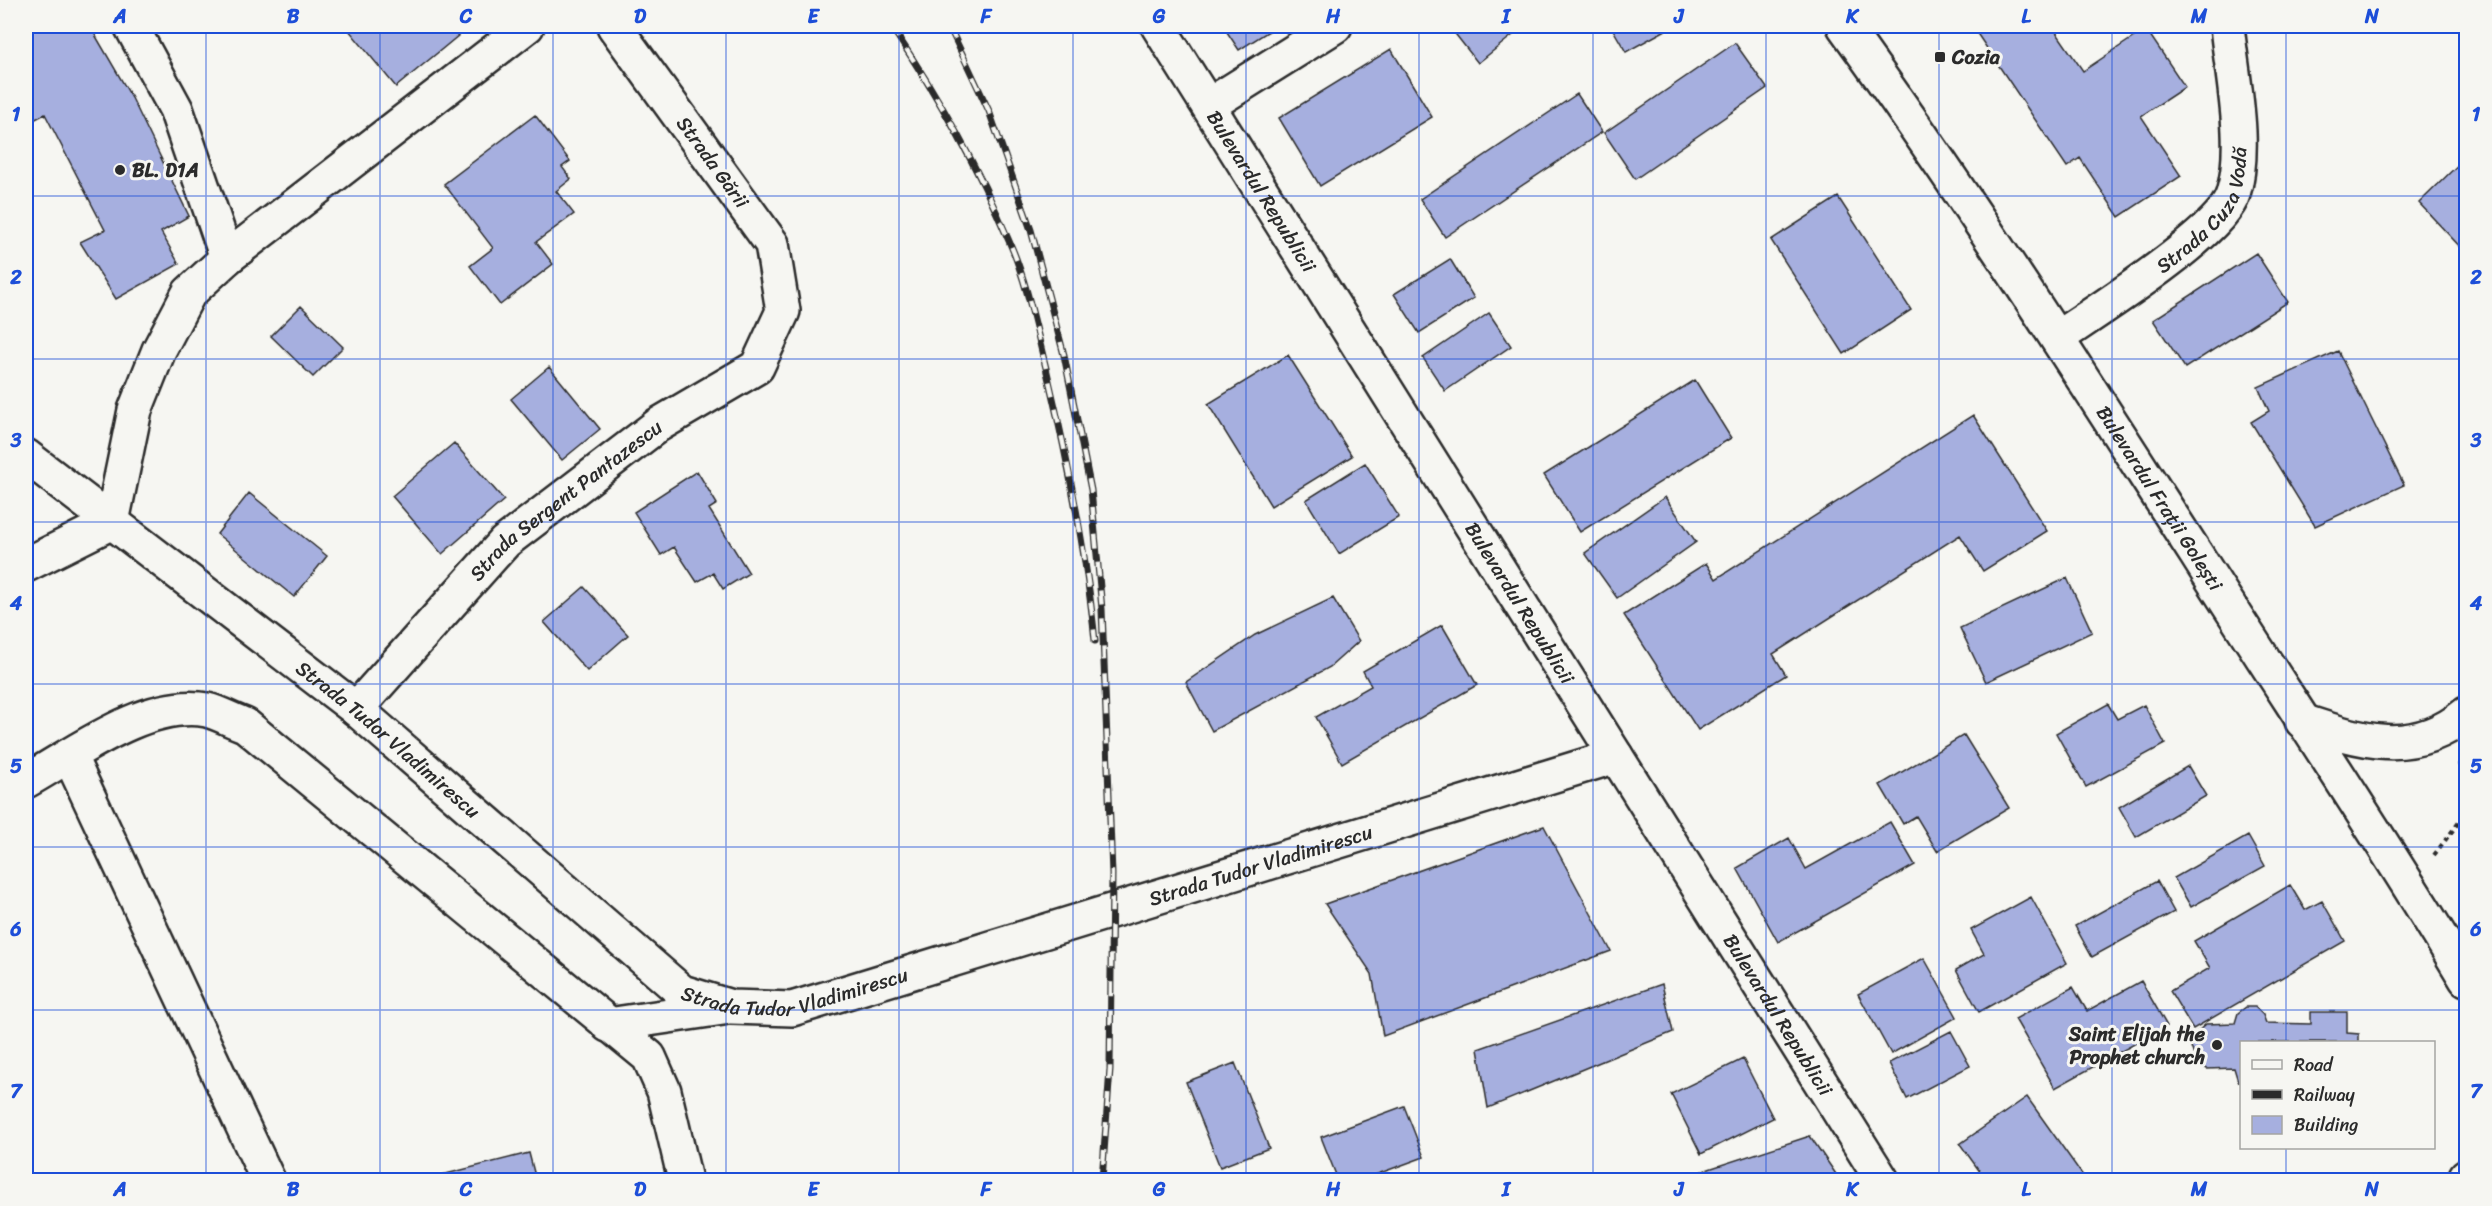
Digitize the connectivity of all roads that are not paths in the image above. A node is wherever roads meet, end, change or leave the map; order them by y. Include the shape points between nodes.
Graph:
1 (131, 26) edge
2 (527, 26) edge
3 (614, 26) edge
4 (1158, 26) edge
5 (1335, 26) edge
6 (1844, 26) edge
7 (2227, 26) edge
8 (1209, 105) junction
9 (227, 258) junction
10 (783, 311) joint
11 (2056, 338) junction
12 (26, 456) edge
13 (112, 522) junction
14 (26, 565) edge
15 (356, 709) junction
16 (2466, 714) edge
17 (2302, 721) junction
18 (1616, 756) junction
19 (70, 757) junction
20 (26, 782) edge
21 (2466, 979) edge
22 (731, 1007) junction
23 (608, 1025) junction
24 (2466, 1176) edge
25 (268, 1180) edge
26 (685, 1180) edge
27 (1882, 1180) edge
28 (2465, 1180) edge

1 - 9 street via 176,108
2 - 9 street
3 - 10 street, Strada Gării via 772,244
4 - 8 street, Bulevardul Republicii
5 - 8 street
6 - 11 street, Bulevardul Frații Golești via 1902,106
7 - 11 street, Strada Cuza Vodă via 2239,148 2233,196 2203,234
8 - 18 street, Bulevardul Republicii
9 - 13 street via 189,293 159,350 135,410
10 - 15 street, Strada Sergent Pantazescu via 758,367 658,425 505,542
11 - 17 street, Bulevardul Frații Golești
12 - 13 street, Strada Tudor Vladimirescu
13 - 14 street
13 - 15 street, Strada Tudor Vladimirescu
15 - 22 street, Strada Tudor Vladimirescu via 682,992
16 - 17 street via 2450,728 2423,739 2389,743 2349,736
17 - 21 street, Bulevardul Frații Golești via 2410,885
18 - 22 street, Strada Tudor Vladimirescu via 792,1009
18 - 27 street, Bulevardul Republicii
19 - 20 street
19 - 23 street via 136,719 178,709 207,710 245,725
19 - 25 street
22 - 23 street
23 - 26 street via 649,1057 664,1091
24 - 28 street

